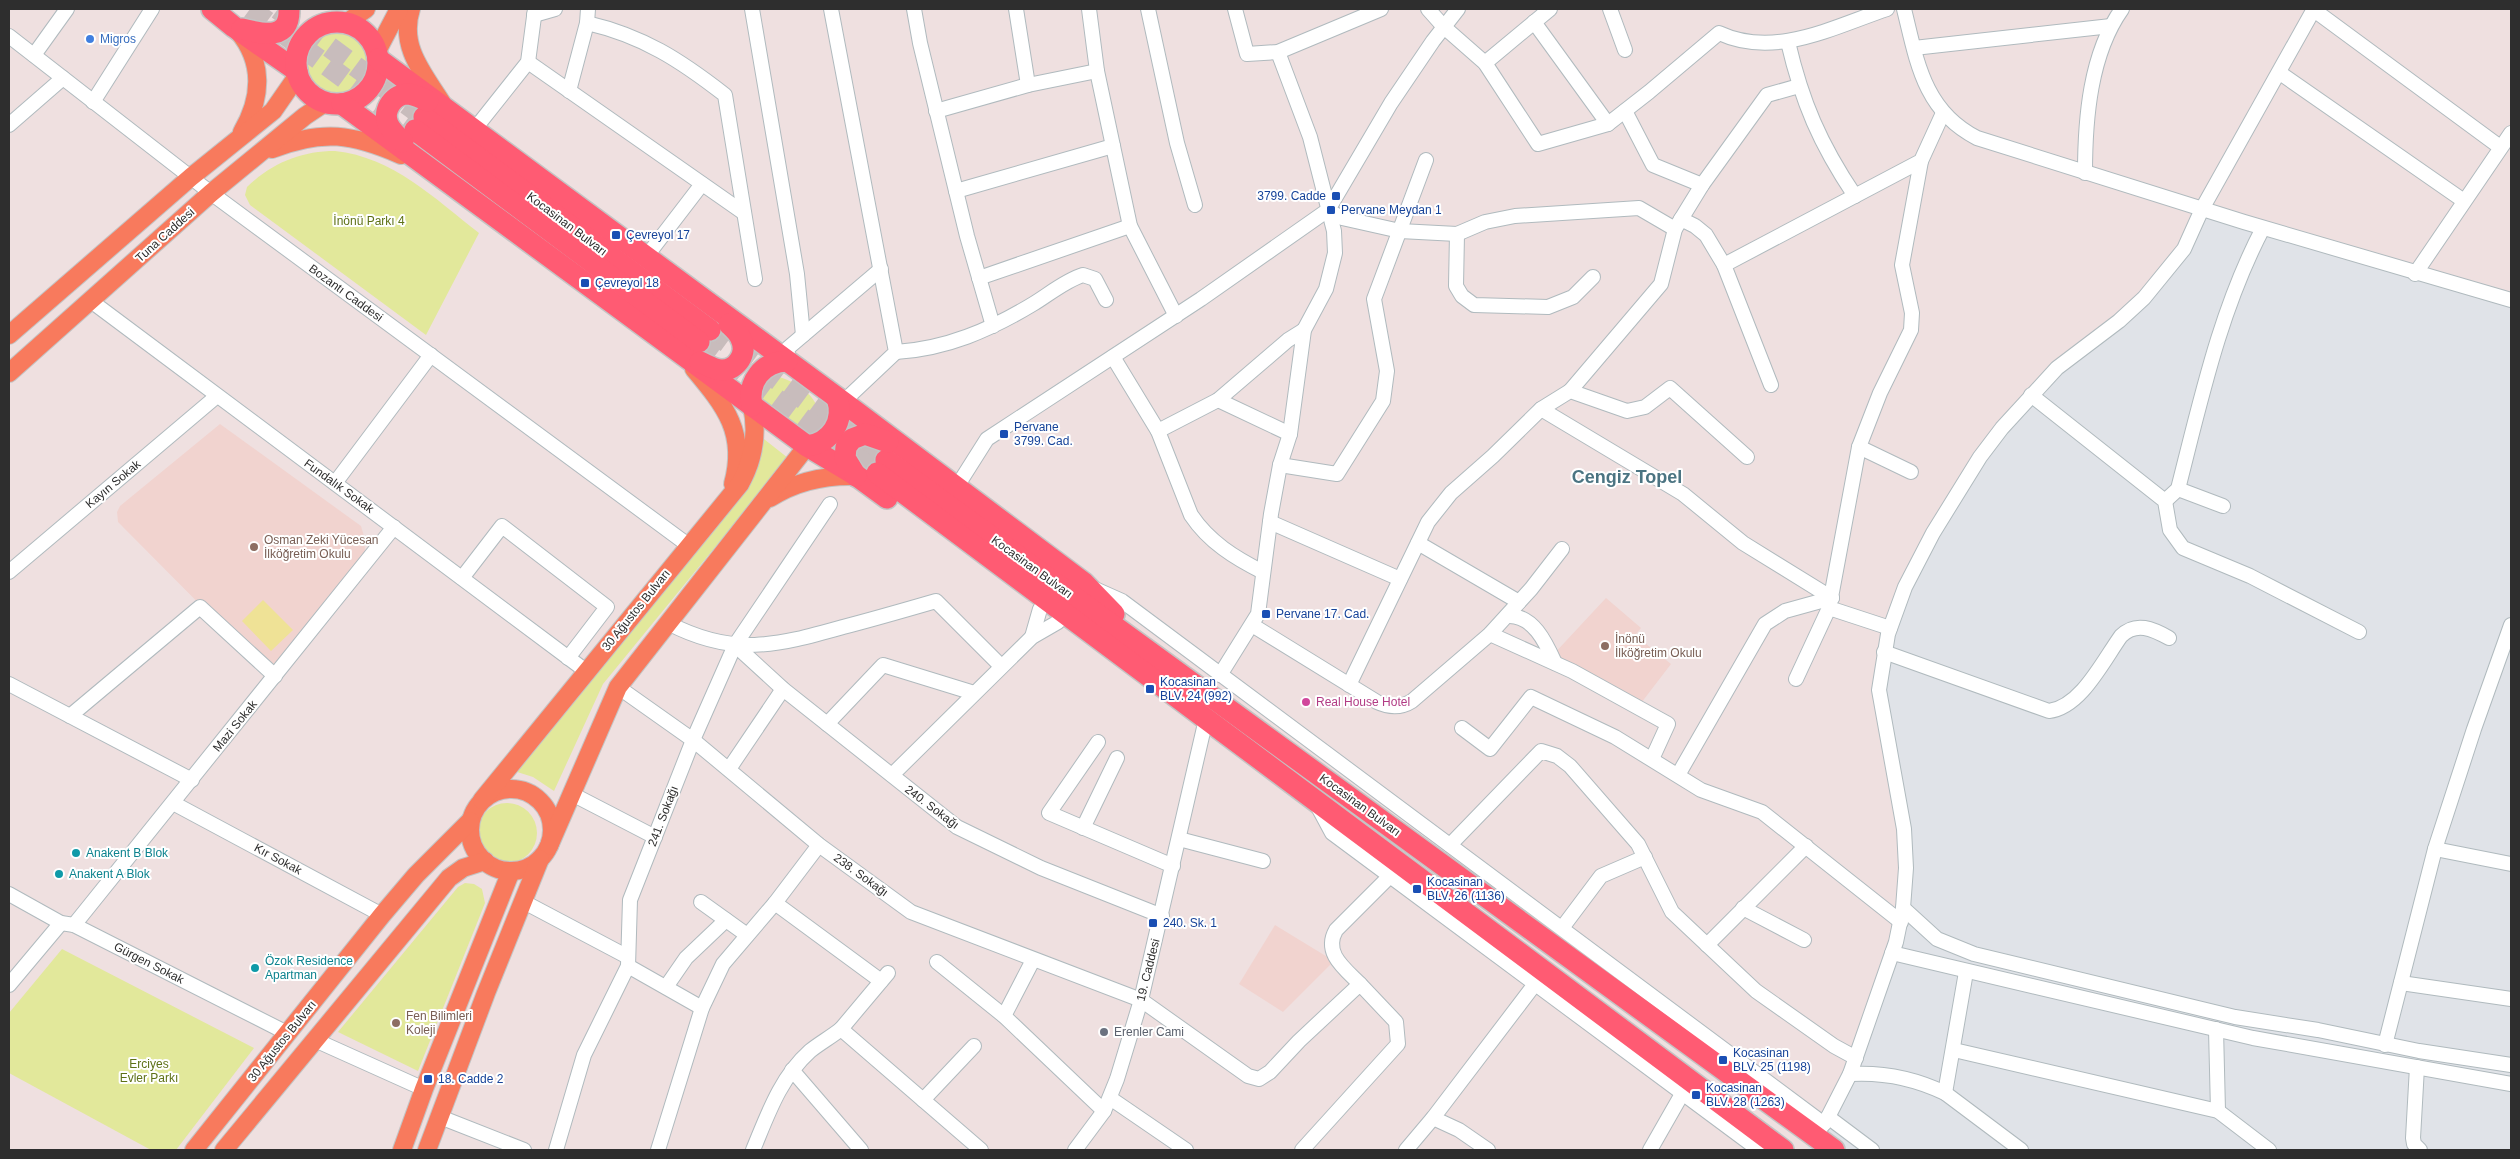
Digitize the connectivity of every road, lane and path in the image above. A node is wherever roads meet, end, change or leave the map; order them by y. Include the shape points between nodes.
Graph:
1 (67, 9) edge
2 (152, 9) edge
3 (212, 9) edge
4 (289, 9) edge
5 (322, 9) edge
6 (366, 9) edge
7 (399, 9) edge
8 (411, 9) edge
9 (555, 9) edge
10 (588, 9) edge
11 (752, 9) edge
12 (831, 9) edge
13 (914, 9) edge
14 (1016, 9) edge
15 (1089, 9) edge
16 (1148, 9) edge
17 (1235, 9) edge
18 (1381, 9) edge
19 (1428, 9) edge
20 (1458, 9) edge
21 (1550, 9) edge
22 (1610, 9) edge
23 (1887, 9) edge
24 (1904, 9) edge
25 (2122, 9) edge
26 (2314, 9) edge
27 (534, 12) edge
28 (344, 22) junction
29 (1534, 22) junction
30 (587, 23) junction
31 (2111, 26) junction
32 (234, 27) junction
33 (1444, 27) junction
34 (9, 36) edge
35 (1788, 42) junction
36 (1914, 48) junction
37 (1625, 50) dead end
38 (1278, 52) junction
39 (34, 55) junction
40 (377, 55) junction
41 (528, 62) junction
42 (1485, 63) junction
43 (1097, 71) junction
44 (298, 73) junction
45 (2280, 73) junction
46 (62, 78) junction
47 (1028, 84) junction
48 (1799, 86) junction
49 (569, 90) junction
50 (93, 102) junction
51 (334, 103) junction
52 (446, 110) junction
53 (936, 111) junction
54 (1625, 111) junction
55 (1943, 113) junction
56 (419, 123) tunnel mouth
57 (1608, 124) junction
58 (9, 125) edge
59 (474, 130) junction
60 (2511, 133) edge
61 (238, 139) junction
62 (1113, 146) junction
63 (2500, 147) junction
64 (256, 156) junction
65 (1426, 160) dead end
66 (1921, 161) junction
67 (427, 166) junction
68 (2085, 173) junction
69 (191, 177) junction
70 (702, 184) junction
71 (1702, 185) junction
72 (956, 191) junction
73 (211, 193) junction
74 (1855, 196) junction
75 (2464, 201) junction
76 (1195, 205) dead end
77 (1328, 210) junction
78 (2202, 210) junction
79 (744, 214) junction
80 (1678, 224) junction
81 (1130, 226) junction
82 (2263, 228) junction
83 (1400, 230) junction
84 (1457, 234) junction
85 (646, 257) junction
86 (1724, 266) junction
87 (881, 269) junction
88 (2416, 274) junction
89 (1593, 277) dead end
90 (755, 278) dead end
91 (979, 278) junction
92 (1106, 300) dead end
93 (2511, 300) edge
94 (91, 301) junction
95 (714, 307) junction
96 (1176, 316) junction
97 (992, 326) junction
98 (1304, 330) junction
99 (9, 335) edge
100 (803, 335) junction
101 (705, 336) tunnel mouth
102 (679, 352) junction
103 (896, 352) junction
104 (430, 355) junction
105 (1113, 357) junction
106 (787, 361) junction
107 (9, 373) edge
108 (1771, 385) dead end
109 (1570, 391) junction
110 (2031, 395) junction
111 (217, 396) junction
112 (840, 400) junction
113 (1218, 400) junction
114 (752, 406) junction
115 (1541, 409) junction
116 (1158, 431) junction
117 (1290, 434) junction
118 (806, 446) junction
119 (1859, 447) junction
120 (1747, 457) dead end
121 (880, 464) junction
122 (1280, 465) junction
123 (1911, 472) dead end
124 (335, 483) junction
125 (956, 488) junction
126 (2178, 489) junction
127 (729, 496) junction
128 (2165, 501) junction
129 (763, 502) junction
130 (830, 504) dead end
131 (2223, 506) dead end
132 (1270, 522) junction
133 (394, 527) junction
134 (1418, 543) junction
135 (688, 545) junction
136 (1562, 548) dead end
137 (9, 572) edge
138 (1263, 572) junction
139 (462, 578) junction
140 (1400, 579) junction
141 (1084, 583) junction
142 (1519, 602) junction
143 (1830, 603) junction
144 (1040, 608) junction
145 (1507, 616) junction
146 (1058, 622) junction
147 (668, 623) junction
148 (1252, 625) junction
149 (2511, 625) edge
150 (1890, 628) junction
151 (2358, 632) dead end
152 (1490, 634) junction
153 (1032, 637) junction
154 (2169, 638) dead end
155 (735, 645) junction
156 (1884, 652) junction
157 (568, 658) junction
158 (1555, 663) junction
159 (1001, 666) junction
160 (586, 671) junction
161 (1158, 671) junction
162 (1220, 675) junction
163 (275, 676) junction
164 (1796, 679) dead end
165 (9, 684) edge
166 (1349, 685) junction
167 (618, 687) junction
168 (783, 689) junction
169 (974, 693) junction
170 (70, 716) junction
171 (1206, 719) junction
172 (827, 724) junction
173 (1462, 728) dead end
174 (693, 740) junction
175 (1098, 742) dead end
176 (1118, 758) dead end
177 (1652, 759) junction
178 (729, 769) junction
179 (892, 775) junction
180 (1678, 775) junction
181 (192, 780) junction
182 (572, 794) junction
183 (482, 800) junction
184 (1314, 800) junction
185 (173, 803) junction
186 (470, 821) junction
187 (1083, 828) junction
188 (655, 837) junction
189 (1179, 839) junction
190 (819, 845) junction
191 (1450, 845) junction
192 (1806, 846) junction
193 (2435, 849) junction
194 (545, 853) junction
195 (1645, 857) junction
196 (485, 861) junction
197 (1263, 861) dead end
198 (2511, 864) edge
199 (1173, 866) junction
200 (511, 871) junction
201 (416, 875) junction
202 (1390, 876) junction
203 (438, 891) junction
204 (9, 894) edge
205 (524, 902) junction
206 (701, 902) dead end
207 (775, 903) junction
208 (1743, 908) junction
209 (1903, 908) junction
210 (382, 915) junction
211 (1162, 916) junction
212 (726, 920) junction
213 (1900, 922) junction
214 (68, 924) junction
215 (1562, 928) junction
216 (748, 935) junction
217 (1804, 940) dead end
218 (1707, 945) junction
219 (1892, 954) junction
220 (1033, 960) junction
221 (628, 961) junction
222 (938, 962) dead end
223 (1966, 972) junction
224 (2401, 983) junction
225 (1360, 984) junction
226 (1535, 984) junction
227 (9, 985) edge
228 (666, 987) junction
229 (2511, 999) edge
230 (1141, 1000) junction
231 (702, 1008) junction
232 (1004, 1016) junction
233 (841, 1029) junction
234 (2216, 1030) junction
235 (289, 1034) junction
236 (315, 1040) junction
237 (2385, 1045) junction
238 (974, 1046) dead end
239 (1954, 1050) junction
240 (1856, 1058) junction
241 (2511, 1065) edge
242 (2417, 1067) junction
243 (792, 1070) junction
244 (1850, 1074) junction
245 (2511, 1084) edge
246 (424, 1088) junction
247 (1945, 1093) junction
248 (1682, 1094) junction
249 (1110, 1098) junction
250 (924, 1100) junction
251 (1104, 1111) junction
252 (2218, 1111) junction
253 (440, 1117) junction
254 (1433, 1118) junction
255 (1822, 1132) edge
256 (1481, 1148) edge
257 (194, 1150) edge
258 (224, 1150) edge
259 (402, 1150) edge
260 (427, 1150) edge
261 (524, 1150) edge
262 (556, 1150) edge
263 (658, 1150) edge
264 (753, 1150) edge
265 (861, 1150) edge
266 (981, 1150) edge
267 (1075, 1150) edge
268 (1185, 1150) edge
269 (1302, 1150) edge
270 (1406, 1150) edge
271 (1650, 1150) edge
272 (1759, 1150) edge
273 (1782, 1150) edge
274 (1790, 1150) edge
275 (1834, 1150) edge
276 (1872, 1150) edge
277 (2021, 1150) edge
278 (2269, 1150) edge
279 (2420, 1150) edge

1 - 39 street
2 - 50 street
3 - 32 highway
4 - 32 highway via 286,24 274,33
5 - 28 highway
6 - 28 main road
7 - 40 main road
8 - 52 main road via 407,31 409,48
9 - 27 street
10 - 30 street
11 - 100 street via 797,274
12 - 87 street
13 - 53 street
14 - 47 street
15 - 43 street
16 - 76 street via 1177,142
17 - 38 street via 1247,54
18 - 38 street
19 - 33 street
20 - 33 street
21 - 29 street
22 - 37 street
23 - 35 street
24 - 36 street
25 - 31 street
26 - 45 street
26 - 63 street
27 - 41 street
28 - 40 highway via 363,31
28 - 44 highway via 325,24 306,37 298,51
29 - 42 street
29 - 57 street
30 - 49 street
30 - 79 street via 618,31 657,48 725,94
31 - 36 street
31 - 68 street via 2091,94
32 - 44 highway
32 - 61 main road via 251,52 259,85 252,112
33 - 42 street
33 - 77 street via 1391,103
34 - 39 street, Bozantı Caddesi
35 - 48 street
35 - 54 street via 1748,43 1719,33
36 - 55 street via 1925,84
38 - 77 street via 1310,137
39 - 46 street, Bozantı Caddesi
40 - 51 highway via 377,75 369,89 357,99
40 - 52 highway
41 - 49 street
41 - 59 street
42 - 57 street via 1538,144
43 - 47 street
43 - 62 street
44 - 51 highway via 306,89
44 - 61 main road, Tuna Caddesi via 273,111
45 - 75 street
45 - 78 street
46 - 50 street, Bozantı Caddesi
46 - 58 street
47 - 53 street
48 - 71 street via 1767,95
48 - 74 street via 1823,143
49 - 70 street
50 - 69 street, Bozantı Caddesi
51 - 64 main road, Tuna Caddesi via 305,116
51 - 67 highway
52 - 59 highway
52 - 67 highway via 410,94 394,99 388,108 387,120 392,130
53 - 72 street
54 - 57 street
54 - 71 street via 1653,165
55 - 66 street
55 - 68 street via 1959,128 1978,138
56 - 101 highway, Kocasinan Bulvarı
59 - 85 highway
60 - 63 street
61 - 69 main road, Tuna Caddesi
62 - 72 street
62 - 81 street
63 - 75 street
64 - 67 main road via 295,141 334,136 369,141
64 - 73 main road, Tuna Caddesi
65 - 83 street
66 - 74 street
66 - 119 street via 1902,265 1912,313 1912,330 1880,393
67 - 102 highway
68 - 78 street
69 - 73 street, Bozantı Caddesi
69 - 99 main road, Tuna Caddesi
70 - 79 street
70 - 85 street
71 - 80 street
72 - 91 street
73 - 94 main road, Tuna Caddesi
73 - 104 street, Bozantı Caddesi
74 - 86 street
75 - 88 street
77 - 83 street via 1342,218
77 - 96 street
77 - 98 street via 1335,242 1334,265 1326,289
78 - 82 street
78 - 110 street via 2184,249 2144,298 2057,368
79 - 90 street
80 - 84 street via 1639,208 1515,216 1485,222
80 - 86 street via 1695,226 1706,235
80 - 109 street via 1661,284
81 - 91 street
81 - 96 street
82 - 88 street
82 - 126 street via 2223,319
83 - 84 street
83 - 122 street via 1374,299 1387,371 1384,401 1337,474
84 - 89 street via 1456,286 1462,296 1474,305 1548,307 1573,297
85 - 95 highway
86 - 108 street
87 - 100 street
87 - 103 street
88 - 93 street
91 - 97 street
92 - 97 street via 1095,279 1083,275
94 - 107 main road, Tuna Caddesi
94 - 111 street, Fundalık Sokak
95 - 102 highway via 741,339 743,350 740,360 721,370
95 - 106 highway
96 - 105 street
97 - 103 street via 946,345
98 - 113 street
98 - 117 street
100 - 106 street via 788,348
102 - 114 highway
102 - 127 main road via 717,396 734,426 738,464
103 - 112 street
104 - 124 street
104 - 135 street, Bozantı Caddesi
105 - 116 street
105 - 125 street via 987,439
106 - 112 highway
106 - 114 highway via 768,366 758,374 751,393
109 - 115 street
109 - 120 street via 1627,412 1645,407 1670,388
110 - 128 street
110 - 150 street via 1980,457 1933,532 1904,587
111 - 124 street, Fundalık Sokak
111 - 137 street, Kayın Sokak
112 - 118 highway via 839,418 834,430 819,443
112 - 121 highway
113 - 116 street
113 - 117 street
114 - 118 highway
114 - 127 main road, 30 Ağustos Bulvarı via 755,438 752,458 740,484
115 - 134 street via 1451,492 1428,522
115 - 143 street via 1683,494 1743,543
116 - 138 street via 1197,524 1231,555
117 - 122 street
118 - 121 highway
118 - 129 main road
119 - 123 street
119 - 143 street
121 - 125 highway
121 - 129 main road via 805,482
121 - 144 highway
121 - 161 highway, Kocasinan Bulvarı
122 - 132 street
124 - 133 street, Fundalık Sokak
125 - 141 highway
126 - 128 street
126 - 131 street
127 - 135 main road, 30 Ağustos Bulvarı
128 - 151 street via 2170,530 2183,548 2250,576
129 - 147 main road
130 - 155 street, 241. Sokağı
132 - 138 street
132 - 140 street
133 - 139 street, Fundalık Sokak
133 - 163 street, Mazi Sokak
134 - 140 street
134 - 142 street
135 - 160 main road, 30 Ağustos Bulvarı
136 - 142 street
138 - 148 street via 1258,614
139 - 157 street, Fundalık Sokak
139 - 157 street via 502,526 607,607
140 - 166 street
141 - 161 highway
141 - 162 street via 1122,601
142 - 145 street
143 - 150 street
143 - 164 street
143 - 180 street via 1785,611 1765,624
144 - 146 highway
144 - 153 street
145 - 152 street
145 - 158 street via 1516,616 1530,623
146 - 153 street
146 - 161 highway via 1091,646
147 - 155 street via 708,640
147 - 167 main road
148 - 162 street
148 - 166 street
149 - 193 street
150 - 156 street
152 - 158 street
152 - 166 street via 1412,701 1401,706 1383,705
153 - 159 street
154 - 156 street via 2146,628 2129,630 2121,636 2074,701 2049,711
155 - 159 street via 785,643 936,601
155 - 168 street, 240. Sokağı
155 - 174 street, 241. Sokağı
156 - 209 street via 1879,690 1904,829
157 - 160 street, Fundalık Sokak
158 - 177 street via 1668,724
159 - 169 street
160 - 183 main road, 30 Ağustos Bulvarı
161 - 171 highway, Kocasinan Bulvarı
161 - 255 highway, Kocasinan Bulvarı
162 - 191 street
163 - 170 street via 200,607
163 - 181 street, Mazi Sokak
165 - 170 street
167 - 174 street, 238. Sokağı
167 - 182 main road
168 - 172 street, 240. Sokağı
168 - 178 street
169 - 172 street via 884,665
169 - 179 street
170 - 181 street
171 - 184 highway, Kocasinan Bulvarı
171 - 189 street, 19. Caddesi
172 - 179 street, 240. Sokağı
173 - 177 street via 1490,749 1531,697 1615,737
174 - 178 street, 238. Sokağı
174 - 188 street, 241. Sokağı
175 - 187 street via 1049,813
176 - 187 street
177 - 180 street
178 - 190 street, 238. Sokağı
179 - 211 street, 240. Sokağı via 957,827 1041,868
180 - 192 street via 1700,790 1762,812
181 - 185 street, Mazi Sokak
182 - 188 street
182 - 194 main road
183 - 186 main road
183 - 194 main road via 496,791 512,788 534,795 546,807 552,822
184 - 202 street via 1332,833
184 - 273 highway, Kocasinan Bulvarı
185 - 210 street, Kır Sokak
185 - 214 street, Mazi Sokak
186 - 196 main road via 472,845
186 - 201 main road, 30 Ağustos Bulvarı
187 - 199 street
188 - 221 street, 241. Sokağı via 630,900
189 - 197 street
189 - 199 street, 19. Caddesi
190 - 207 street
190 - 220 street, 238. Sokağı via 912,912
191 - 195 street via 1541,751 1557,756 1570,766 1638,844
191 - 215 street
192 - 208 street
192 - 213 street
193 - 198 street
193 - 224 street
194 - 200 main road via 527,868
194 - 205 main road
195 - 215 street via 1601,876
195 - 218 street via 1672,912
196 - 200 main road via 495,868
196 - 203 main road, 30 Ağustos Bulvarı via 463,868
199 - 211 street, 19. Caddesi
200 - 246 main road
201 - 203 main road
201 - 210 main road, 30 Ağustos Bulvarı
202 - 225 street via 1332,937 1330,946 1335,958
202 - 226 street
203 - 236 main road, 30 Ağustos Bulvarı
204 - 214 street, Gürgen Sokak
205 - 221 street
205 - 253 main road
206 - 212 street
207 - 216 street
207 - 233 street via 884,977
208 - 217 street
208 - 218 street
209 - 213 street
209 - 237 street via 1937,938 1974,954 2235,1017
210 - 235 main road, 30 Ağustos Bulvarı
211 - 230 street, 19. Caddesi
212 - 216 street
212 - 228 street via 686,958
213 - 219 street
214 - 227 street, Mazi Sokak
214 - 235 street, Gürgen Sokak
215 - 255 street
216 - 231 street via 723,964
218 - 240 street via 1756,991
219 - 223 street
219 - 240 street
220 - 230 street, 238. Sokağı
220 - 232 street
221 - 228 street
221 - 262 street, 241. Sokağı via 584,1055
222 - 232 street
223 - 234 street
223 - 239 street
224 - 229 street
224 - 237 street
225 - 230 street, 238. Sokağı via 1259,1079 1248,1076 1221,1058
225 - 269 street via 1396,1022 1398,1044
226 - 248 street
226 - 254 street
228 - 231 street
230 - 249 street, 19. Caddesi
231 - 263 street
232 - 251 street
233 - 243 street
233 - 250 street
234 - 242 street
234 - 252 street
235 - 257 main road, 30 Ağustos Bulvarı
236 - 246 street
236 - 258 main road, 30 Ağustos Bulvarı
237 - 241 street
238 - 250 street
239 - 247 street
239 - 252 street
240 - 244 street
242 - 245 street
242 - 279 street via 2413,1138
243 - 264 street via 772,1102
243 - 265 street
244 - 247 street via 1895,1075
244 - 255 street
246 - 259 main road
247 - 277 street
248 - 271 street
248 - 272 street
249 - 251 street, 19. Caddesi
249 - 268 street
250 - 266 street
251 - 267 street, 19. Caddesi
252 - 278 street
253 - 260 main road
253 - 261 street
254 - 256 street via 1459,1130
254 - 270 street
255 - 274 highway via 1796,1136
255 - 275 highway, Kocasinan Bulvarı
255 - 276 street

